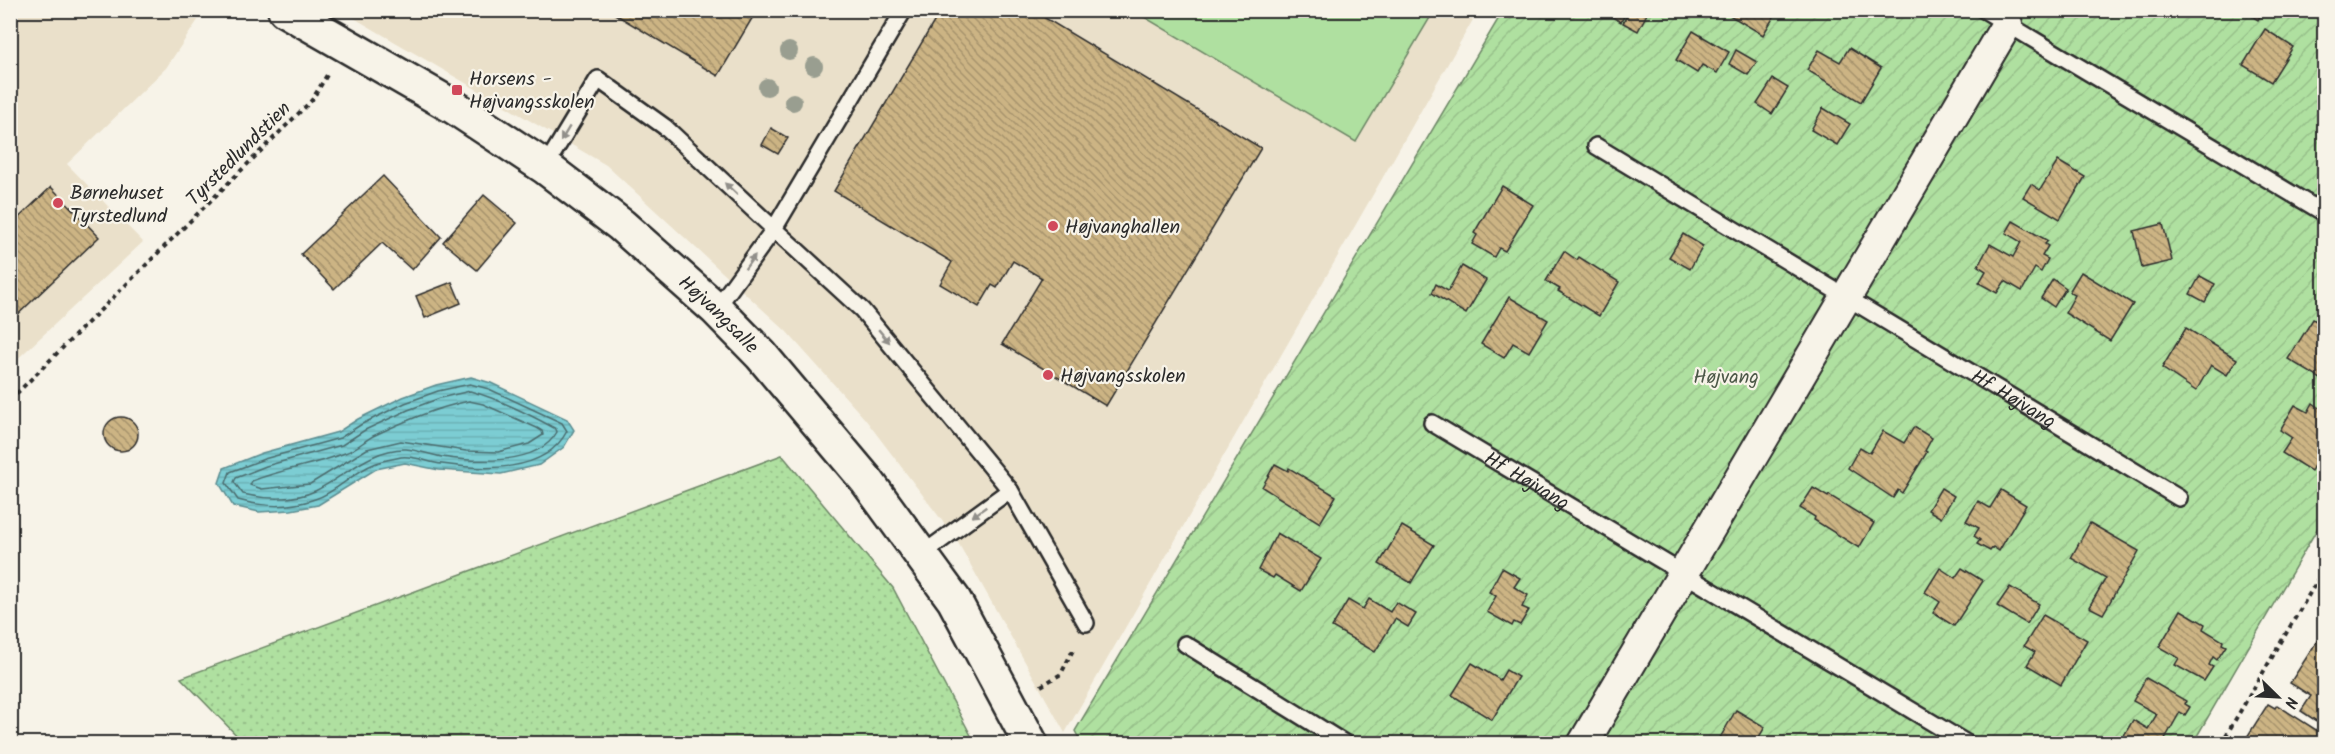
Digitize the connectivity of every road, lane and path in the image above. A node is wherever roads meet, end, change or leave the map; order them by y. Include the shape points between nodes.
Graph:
1 (285, 10) edge
2 (904, 10) edge
3 (1996, 17) edge
4 (345, 44) junction
5 (1596, 146) dead end
6 (545, 167) junction
7 (2325, 213) edge
8 (774, 229) junction
9 (1847, 298) junction
10 (716, 309) junction
11 (10, 400) edge
12 (1432, 423) dead end
13 (1010, 490) junction
14 (2179, 498) dead end
15 (921, 555) junction
16 (2325, 569) edge
17 (1684, 574) junction
18 (1086, 623) joint
19 (1185, 644) dead end
20 (1010, 705) junction
21 (1031, 744) edge
22 (1346, 744) edge
23 (1583, 744) edge
24 (1968, 744) edge
25 (2221, 744) edge

1 - 4 street, Højvangsalle
2 - 8 lane
3 - 7 lane
3 - 9 street
4 - 6 street, Højvangsalle via 454,107
4 - 11 path, Tyrstedlundstien via 312,100
5 - 9 lane, Hf Højvang
8 -> 6 lane via 665,127 598,79
6 - 10 street, Højvangsalle via 621,225
10 -> 8 lane
8 -> 13 lane via 862,310
9 - 14 lane, Hf Højvang
9 - 17 street
10 - 15 street, Højvangsalle via 761,355 860,472
12 - 17 lane, Hf Højvang
13 -> 15 lane
13 - 18 lane
15 - 20 street, Højvangsalle via 954,600
16 - 25 path
17 - 23 street
17 - 24 lane, Hf Højvang
18 - 20 path via 1061,674
19 - 22 lane
20 - 21 street, Højvangsalle

